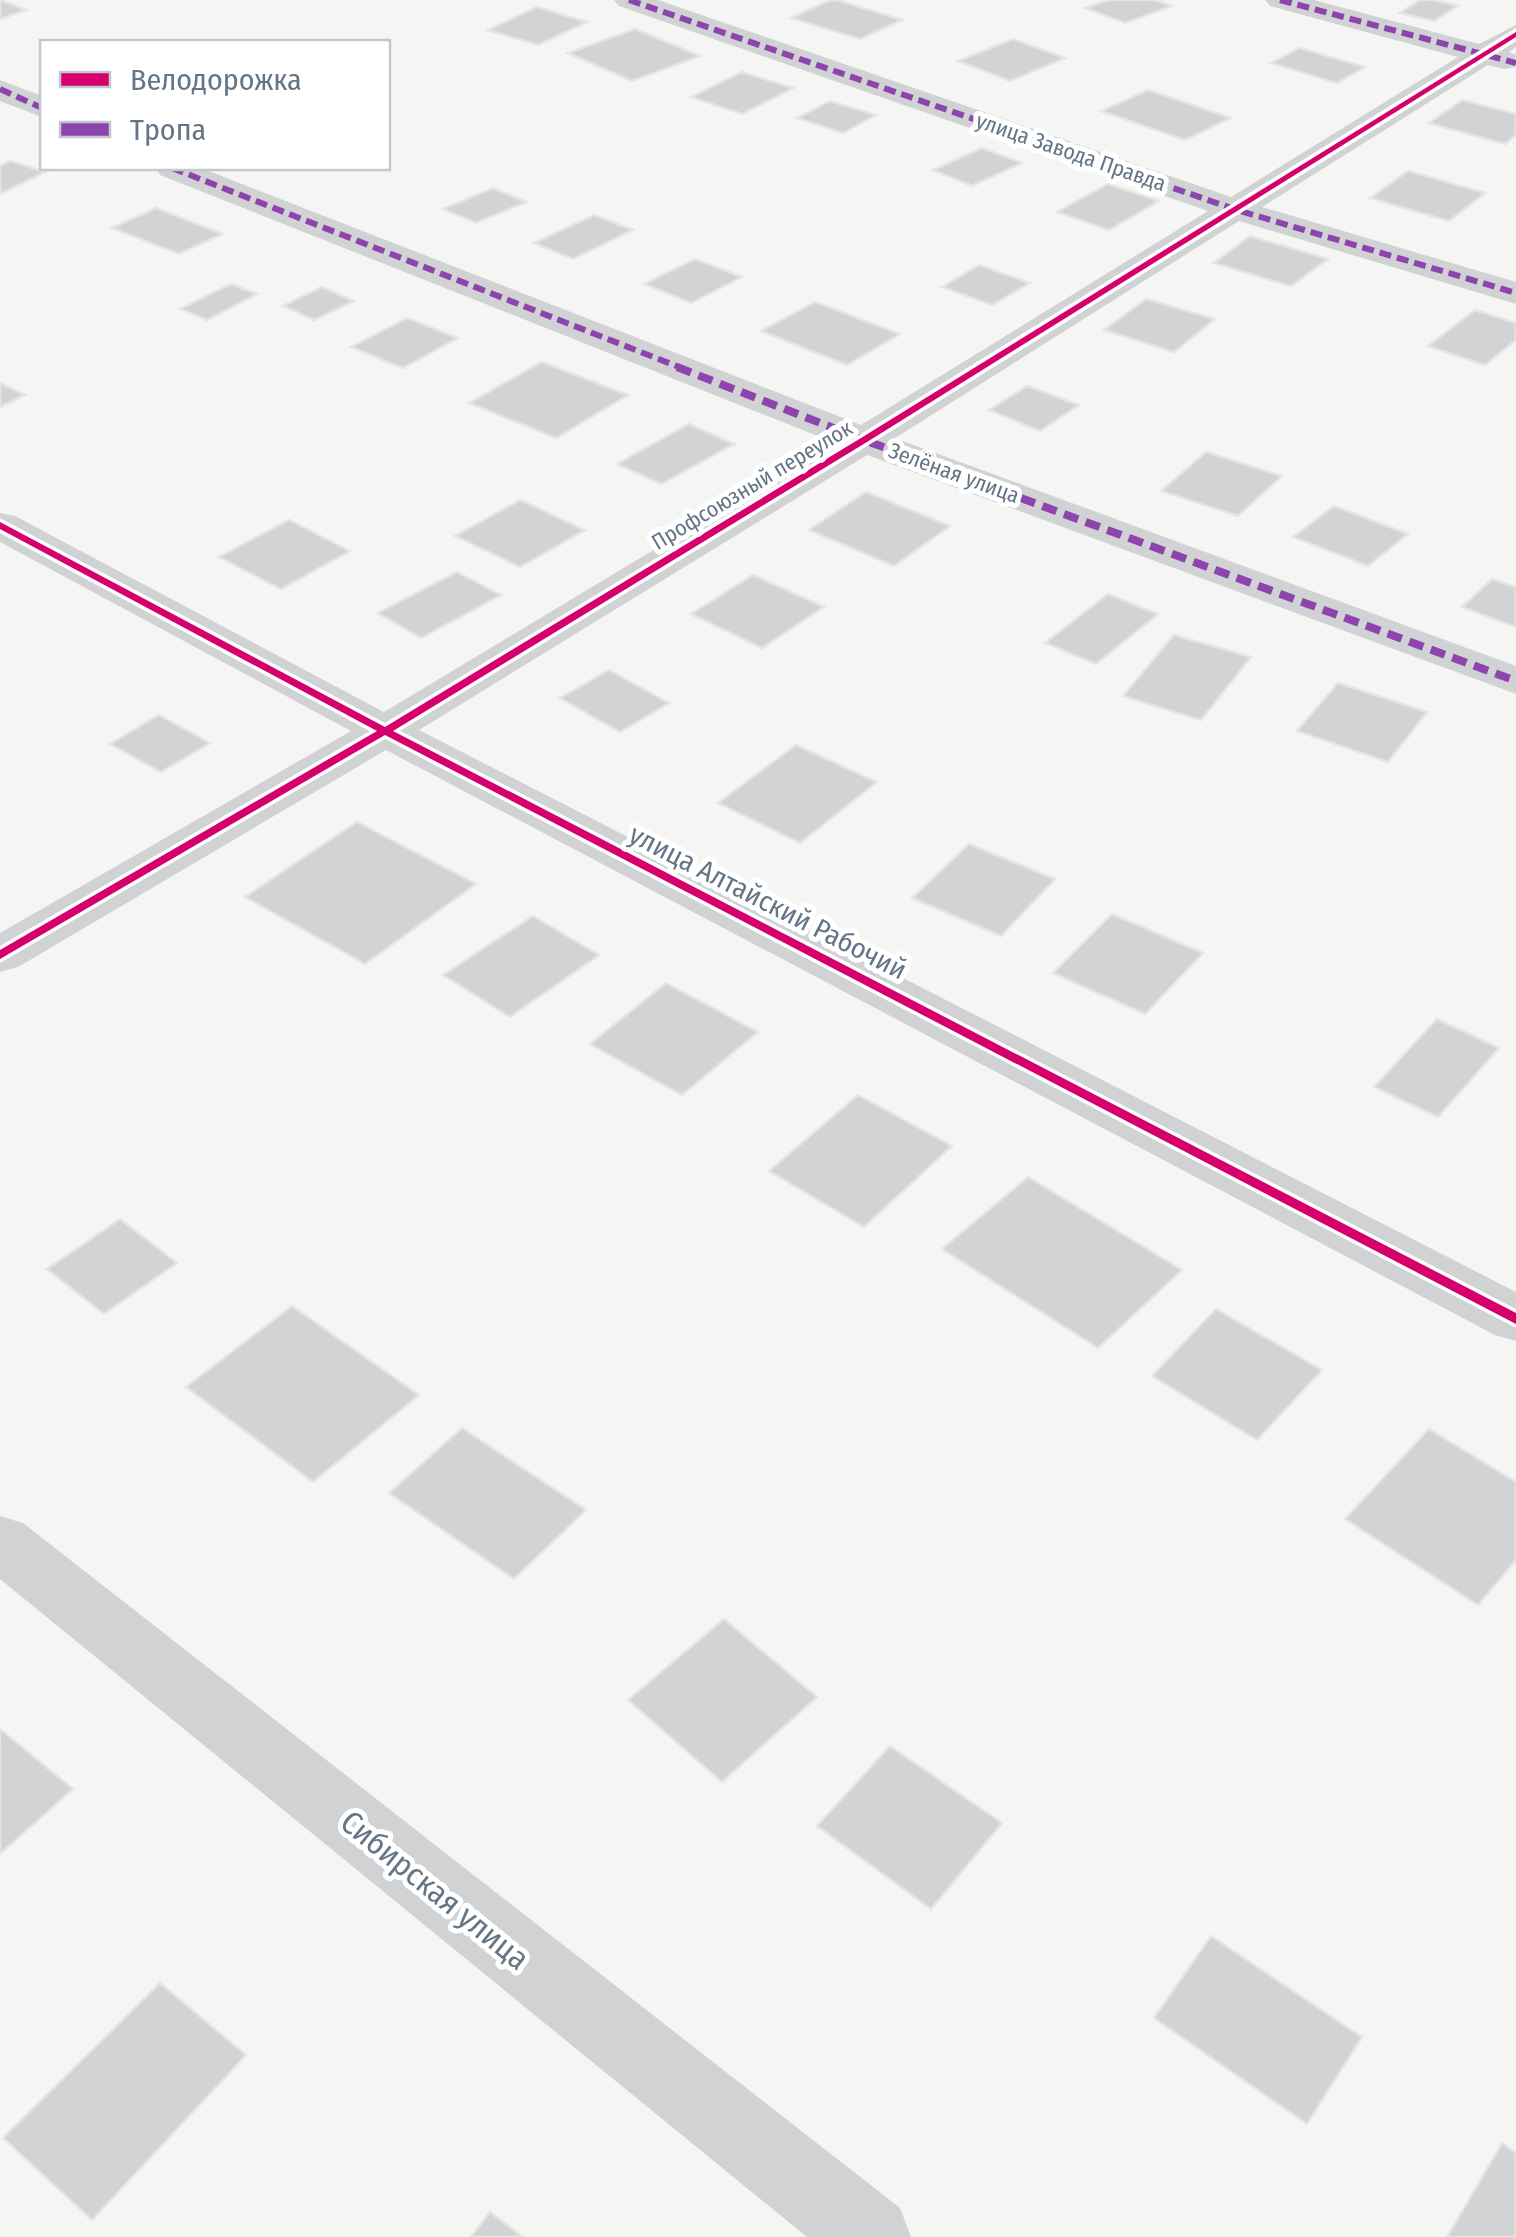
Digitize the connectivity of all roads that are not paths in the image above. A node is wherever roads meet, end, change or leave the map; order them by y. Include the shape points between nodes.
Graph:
1 (629, 0) edge
2 (1280, 0) edge
3 (1505, 50) edge
4 (0, 89) edge
5 (40, 107) edge
6 (177, 170) edge
7 (1237, 210) junction
8 (1516, 293) edge
9 (864, 440) junction
10 (0, 525) edge
11 (1516, 681) edge
12 (385, 731) junction
13 (0, 954) edge
14 (1516, 1319) edge
15 (0, 1542) edge
16 (871, 2237) edge

1 - 7 street, улица Завода Правда
2 - 3 street
3 - 7 street, Профсоюзный переулок
4 - 5 street
6 - 9 street, Зелёная улица
7 - 8 street, улица Завода Правда
7 - 9 street, Профсоюзный переулок
9 - 11 street, Зелёная улица
9 - 12 street, Профсоюзный переулок
10 - 12 street, улица Алтайский Рабочий
12 - 13 street, Профсоюзный переулок
12 - 14 street, улица Алтайский Рабочий
15 - 16 street, Сибирская улица

